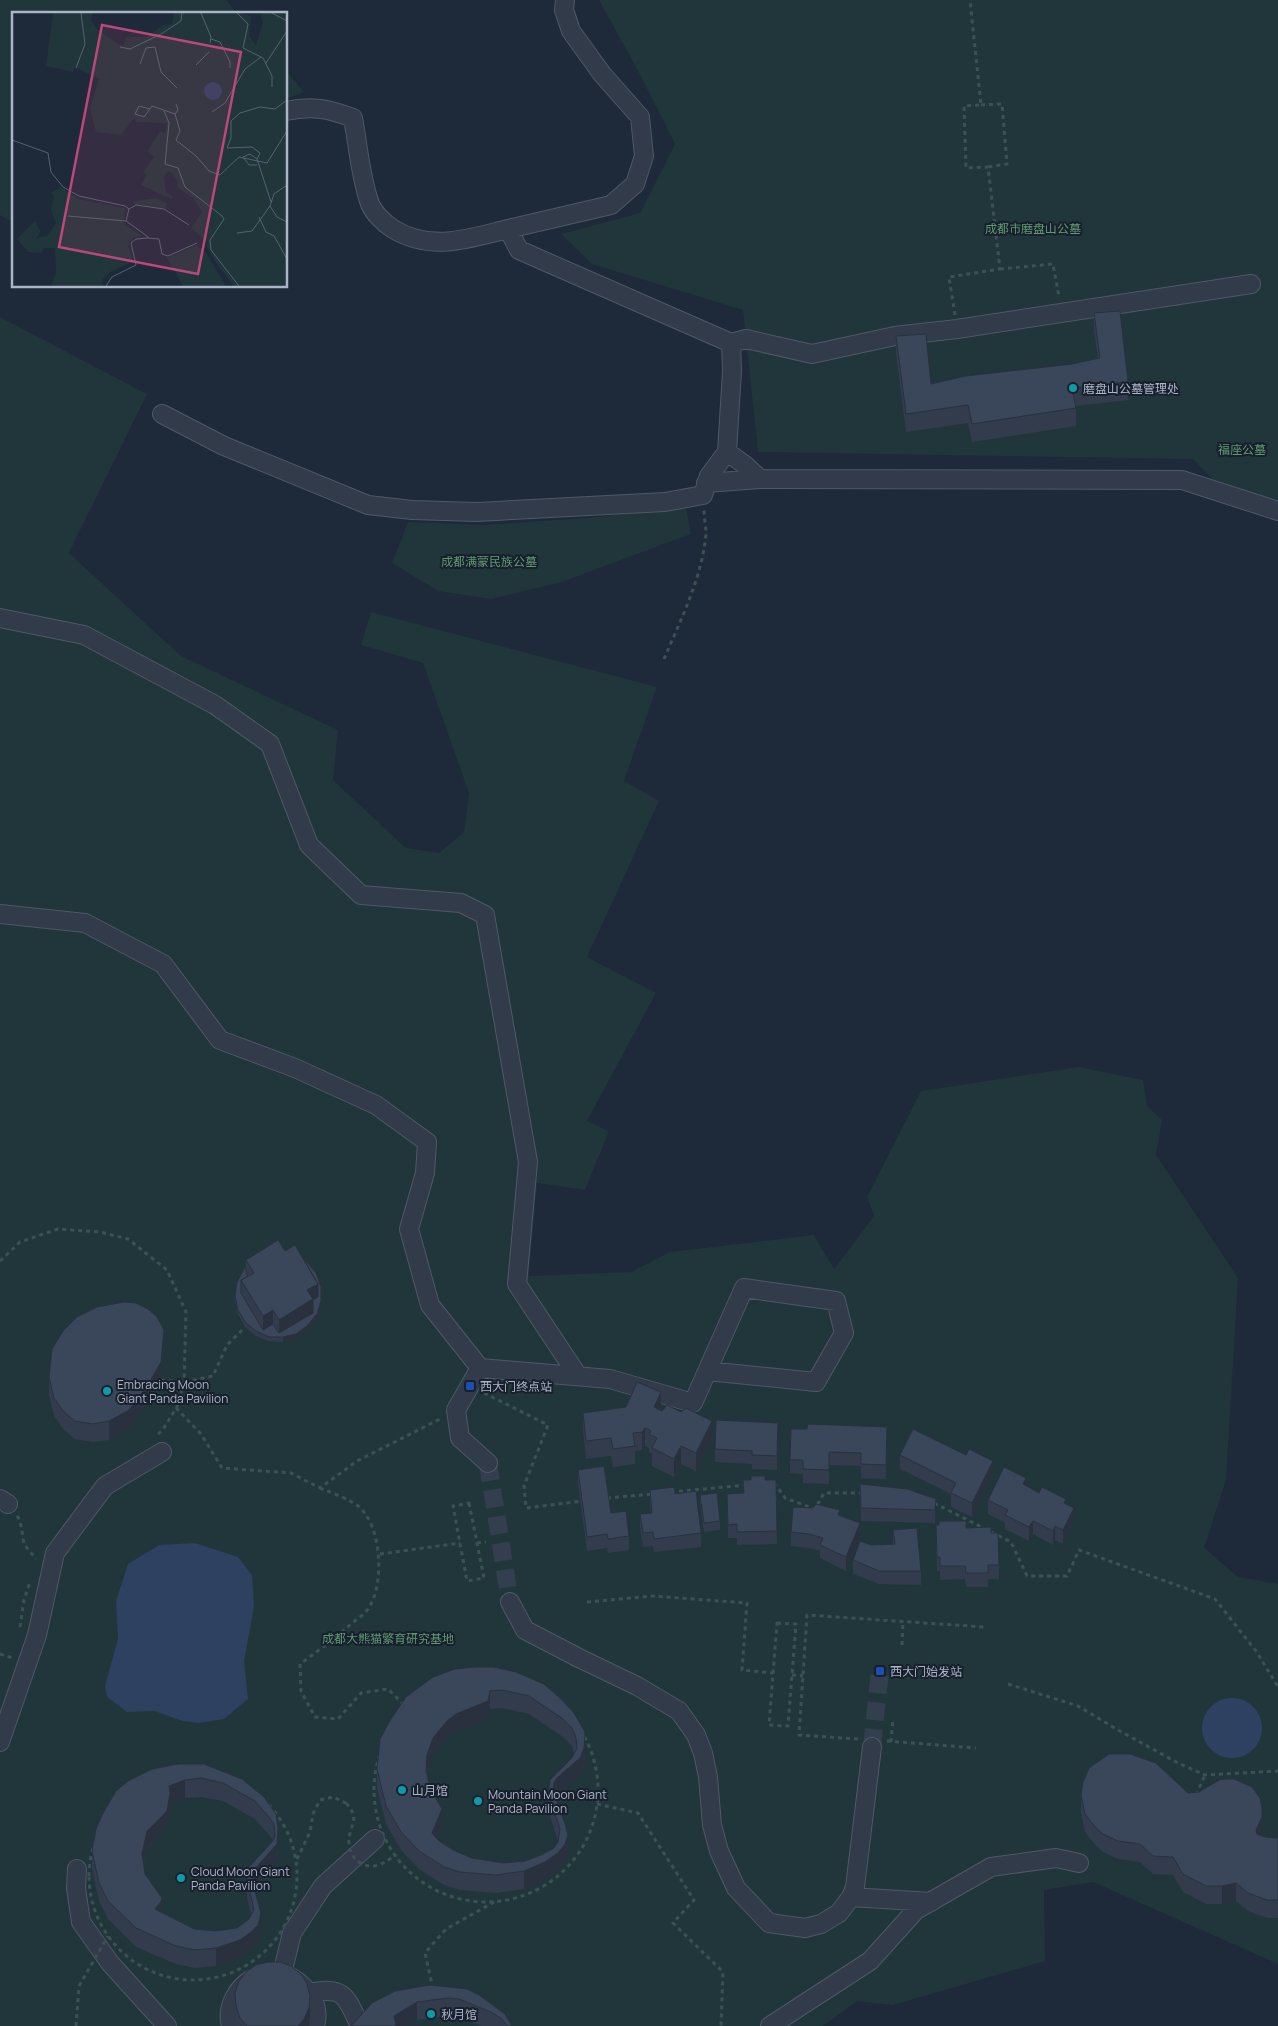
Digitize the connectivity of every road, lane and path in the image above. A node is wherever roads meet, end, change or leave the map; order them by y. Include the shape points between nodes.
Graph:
1 (565, 0) edge
2 (970, 0) edge
3 (980, 105) junction
4 (288, 110) edge
5 (988, 167) junction
6 (508, 229) junction
7 (1000, 269) junction
8 (1251, 284) dead end
9 (1062, 313) junction
10 (957, 329) junction
11 (731, 343) junction
12 (162, 414) dead end
13 (727, 452) junction
14 (760, 479) junction
15 (705, 489) junction
16 (1278, 511) edge
17 (0, 618) edge
18 (664, 659) dead end
19 (0, 914) edge
20 (0, 1261) edge
21 (186, 1312) dead end
22 (245, 1327) edge
23 (480, 1368) junction
24 (707, 1371) junction
25 (578, 1376) junction
26 (161, 1380) edge
27 (470, 1386) junction
28 (176, 1408) dead end
29 (456, 1410) junction
30 (162, 1452) dead end
31 (488, 1463) tunnel mouth
32 (751, 1485) edge
33 (768, 1485) edge
34 (320, 1488) junction
35 (664, 1492) edge
36 (655, 1493) edge
37 (869, 1493) edge
38 (605, 1498) edge
39 (585, 1500) edge
40 (4, 1502) edge
41 (932, 1502) edge
42 (486, 1542) dead end
43 (460, 1543) junction
44 (477, 1543) junction
45 (380, 1554) junction
46 (37, 1560) dead end
47 (510, 1602) tunnel mouth
48 (586, 1602) dead end
49 (903, 1621) junction
50 (984, 1627) dead end
51 (902, 1645) dead end
52 (0, 1654) edge
53 (13, 1658) dead end
54 (773, 1673) junction
55 (792, 1675) junction
56 (803, 1676) junction
57 (1008, 1684) dead end
58 (1278, 1687) edge
59 (408, 1709) junction
60 (893, 1718) dead end
61 (0, 1742) edge
62 (891, 1742) junction
63 (872, 1743) junction
64 (976, 1748) dead end
65 (1278, 1771) edge
66 (1205, 1775) junction
67 (1195, 1797) edge
68 (597, 1804) junction
69 (375, 1839) dead end
70 (396, 1855) junction
71 (297, 1860) junction
72 (1079, 1863) dead end
73 (77, 1869) dead end
74 (850, 1897) junction
75 (497, 1901) junction
76 (931, 1902) junction
77 (108, 1936) junction
78 (282, 1974) junction
79 (433, 1990) junction
80 (441, 1991) edge
81 (425, 1992) edge
82 (310, 1993) junction
83 (359, 2024) edge
84 (76, 2026) edge
85 (167, 2026) edge
86 (230, 2026) edge
87 (315, 2026) edge
88 (721, 2026) edge
89 (770, 2026) edge

1 - 6 street via 564,10 572,31 602,74 640,117 644,156 635,184 611,205
2 - 3 path
3 - 5 path via 964,106 966,168
3 - 5 path via 1002,104 1007,164
4 - 6 street via 301,107 330,109 353,118 369,203 384,223 406,237 426,242 460,240
5 - 7 path
6 - 11 street via 519,250
7 - 9 path via 1053,264
7 - 10 path via 949,277
8 - 9 street
9 - 10 street
10 - 11 street via 895,336 812,354 746,339
11 - 13 street
12 - 15 street via 224,446 368,505 477,512 665,502
13 - 14 street
13 - 15 street via 709,476
14 - 15 street
14 - 16 street via 1182,480
15 - 18 path via 706,533 698,572
17 - 25 street via 84,635 215,705 270,744 309,845 361,895 461,903 485,915 528,1162 517,1284
19 - 23 street via 86,922 163,964 220,1040 295,1068 376,1105 427,1142 425,1174 409,1229 430,1305
20 - 21 path via 20,1242 58,1229 100,1232 128,1239 167,1270
22 - 26 path via 227,1346 213,1376 184,1382
23 - 25 street
23 - 27 street
24 - 24 street via 744,1288 836,1302 844,1333 816,1382
24 - 25 street via 693,1403 610,1379
27 - 29 street
27 - 39 path via 548,1425 524,1486 526,1508
28 - 34 path via 201,1434 222,1468 291,1474
29 - 31 street via 460,1438
29 - 34 path via 356,1461
30 - 61 street via 105,1486 55,1553 37,1635
32 - 35 path
33 - 37 path via 776,1485 785,1498 815,1509 824,1493
34 - 45 path via 358,1506 370,1523
36 - 38 path
40 - 46 path via 20,1520 24,1544
41 - 58 path via 1011,1542 1027,1576 1067,1576 1079,1550 1215,1599 1256,1651
42 - 44 path
43 - 44 path via 467,1581 484,1578
43 - 44 path via 453,1506 469,1503
43 - 45 path
45 - 59 path via 375,1597 367,1610 333,1641 300,1664 301,1691 315,1717 338,1719 361,1693 388,1689
47 - 74 street via 525,1630 637,1686 679,1711 696,1735 703,1753 718,1851 736,1888 769,1923 805,1928 821,1924 839,1913
48 - 54 path via 653,1596 747,1603 742,1670
49 - 50 path
49 - 51 path
49 - 56 path via 807,1614
52 - 53 path
54 - 55 path via 777,1623 796,1624
54 - 55 path via 769,1725 788,1726
55 - 56 path
56 - 63 path via 799,1735
57 - 66 path via 1078,1706 1126,1735
59 - 68 path via 448,1684 485,1677 522,1683 555,1701 581,1728 596,1763
59 - 70 path via 391,1729 376,1762 373,1798 382,1834
60 - 62 path
62 - 63 path
62 - 64 path
63 - 74 street via 855,1887
65 - 66 path
66 - 67 path
68 - 75 path via 589,1837 567,1868 537,1890
68 - 88 path via 638,1813 694,1900 673,1923 723,1972
69 - 78 street via 323,1886 292,1933
70 - 71 path, bridge via 370,1866 358,1862 350,1853 348,1840 354,1819 352,1810 333,1797 320,1800
70 - 75 path via 402,1865 430,1888 464,1900
71 - 77 path via 296,1893 286,1925 264,1953 234,1972 200,1980 164,1976 133,1961
71 - 77 path via 286,1828 266,1800 238,1782 206,1772 172,1774 140,1786 114,1808 96,1836 89,1869 93,1904
72 - 76 street via 1056,1858 991,1867
73 - 85 street via 80,1922 110,1963
74 - 76 street
75 - 79 path via 446,1929 425,1953
76 - 89 street via 916,1910 870,1961
77 - 84 path, bridge via 79,1986
78 - 82 street via 300,1982
78 - 86 street via 258,1975 246,1982 230,2007
79 - 80 path
79 - 81 path
82 - 83 street via 337,1992 348,2000
82 - 87 street via 316,2007

